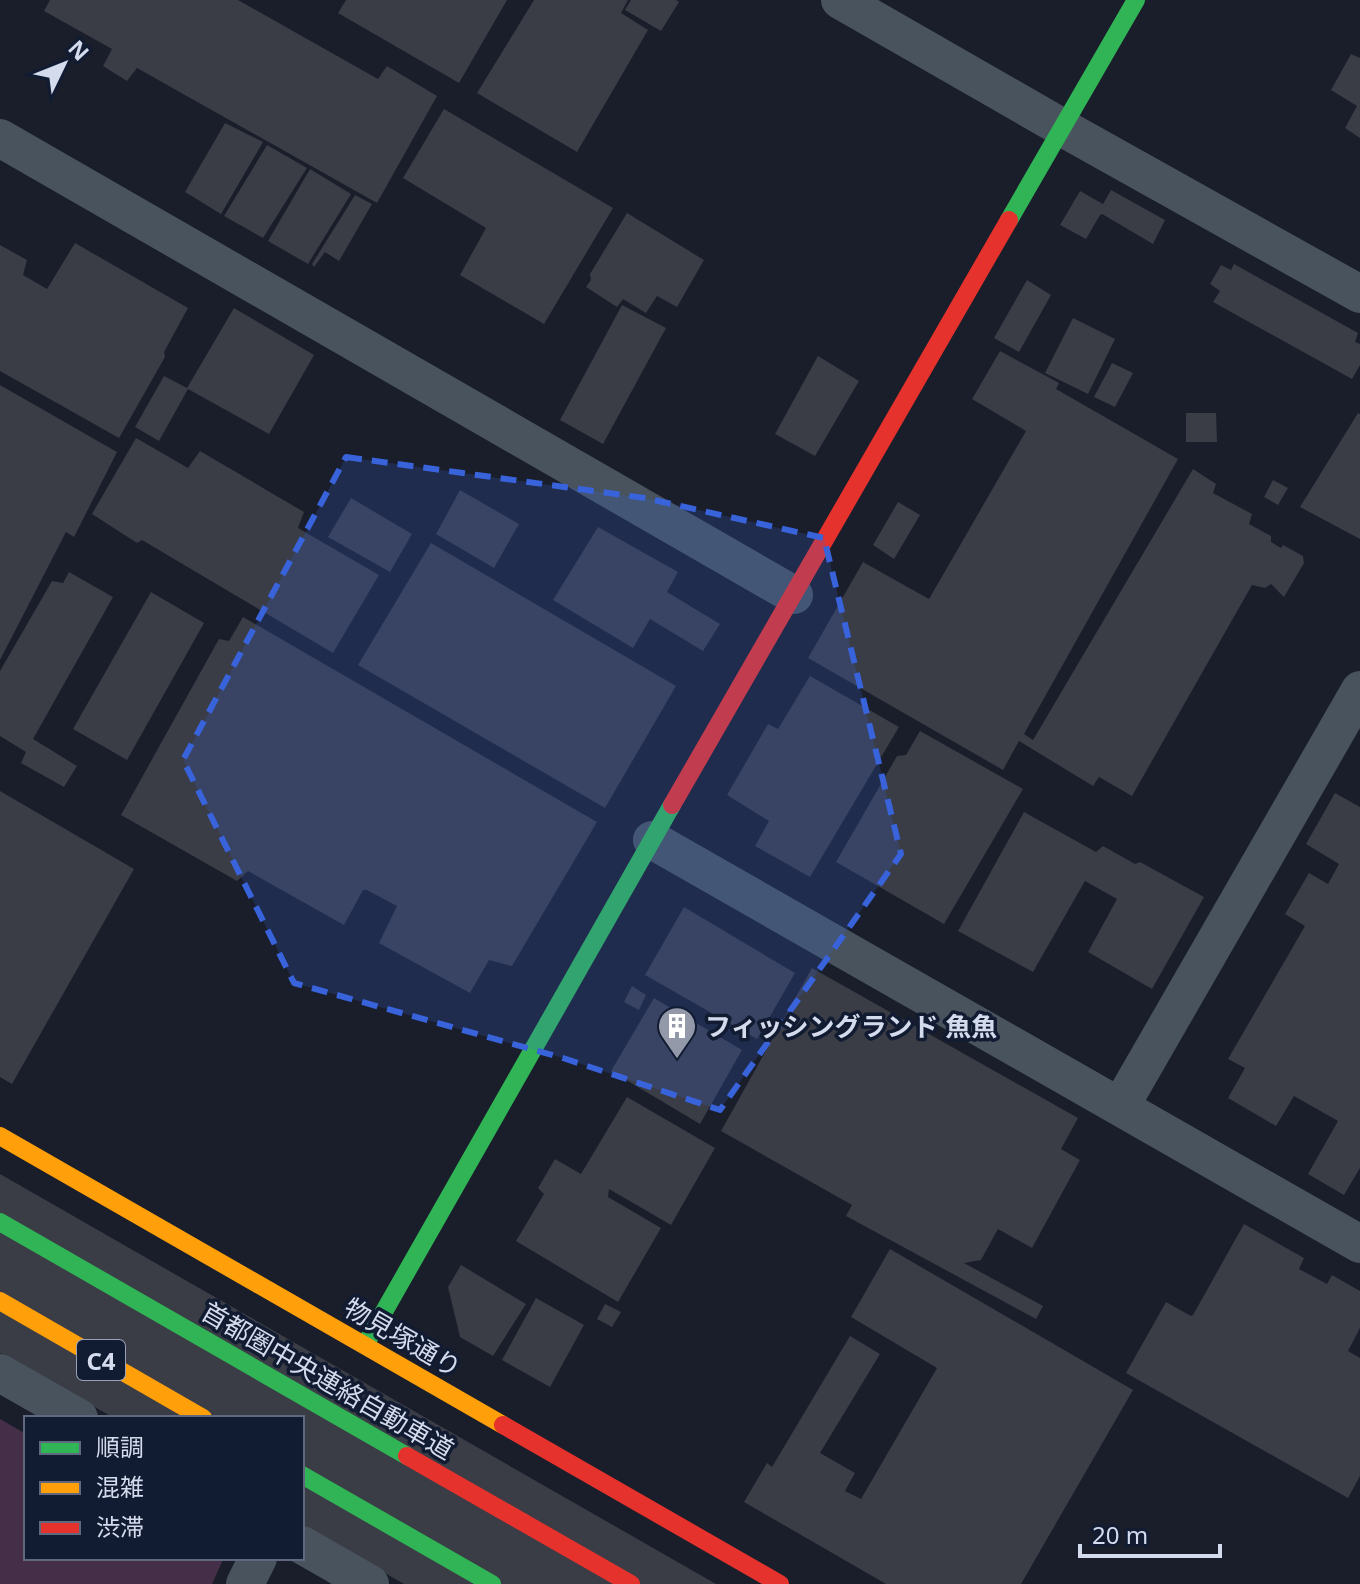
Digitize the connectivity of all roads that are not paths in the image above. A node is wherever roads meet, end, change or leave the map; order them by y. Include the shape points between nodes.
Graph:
1 (840, 0) edge
2 (1136, 0) edge
3 (1063, 128) junction
4 (0, 138) edge
5 (1360, 294) edge
6 (794, 595) junction
7 (1360, 690) edge
8 (652, 840) junction
9 (1120, 1107) junction
10 (0, 1136) edge
11 (0, 1222) edge
12 (1360, 1244) edge
13 (0, 1301) edge
14 (365, 1345) junction
15 (0, 1373) edge
16 (75, 1416) edge
17 (200, 1416) edge
18 (304, 1476) edge
19 (304, 1546) edge
20 (257, 1560) edge
21 (245, 1584) edge
22 (370, 1584) edge
23 (492, 1584) edge
24 (631, 1584) edge
25 (780, 1584) edge

1 - 3 street
2 - 3 main road
3 - 5 street
3 - 6 main road
4 - 6 street
6 - 8 main road
7 - 9 street
8 - 9 street
8 - 14 main road
9 - 12 street
10 - 14 main road, 物見塚通り
11 - 24 main road, 首都圏中央連絡自動車道
13 - 17 main road, C4
14 - 25 main road, 物見塚通り
15 - 16 street
18 - 23 main road
19 - 22 street
20 - 21 street

